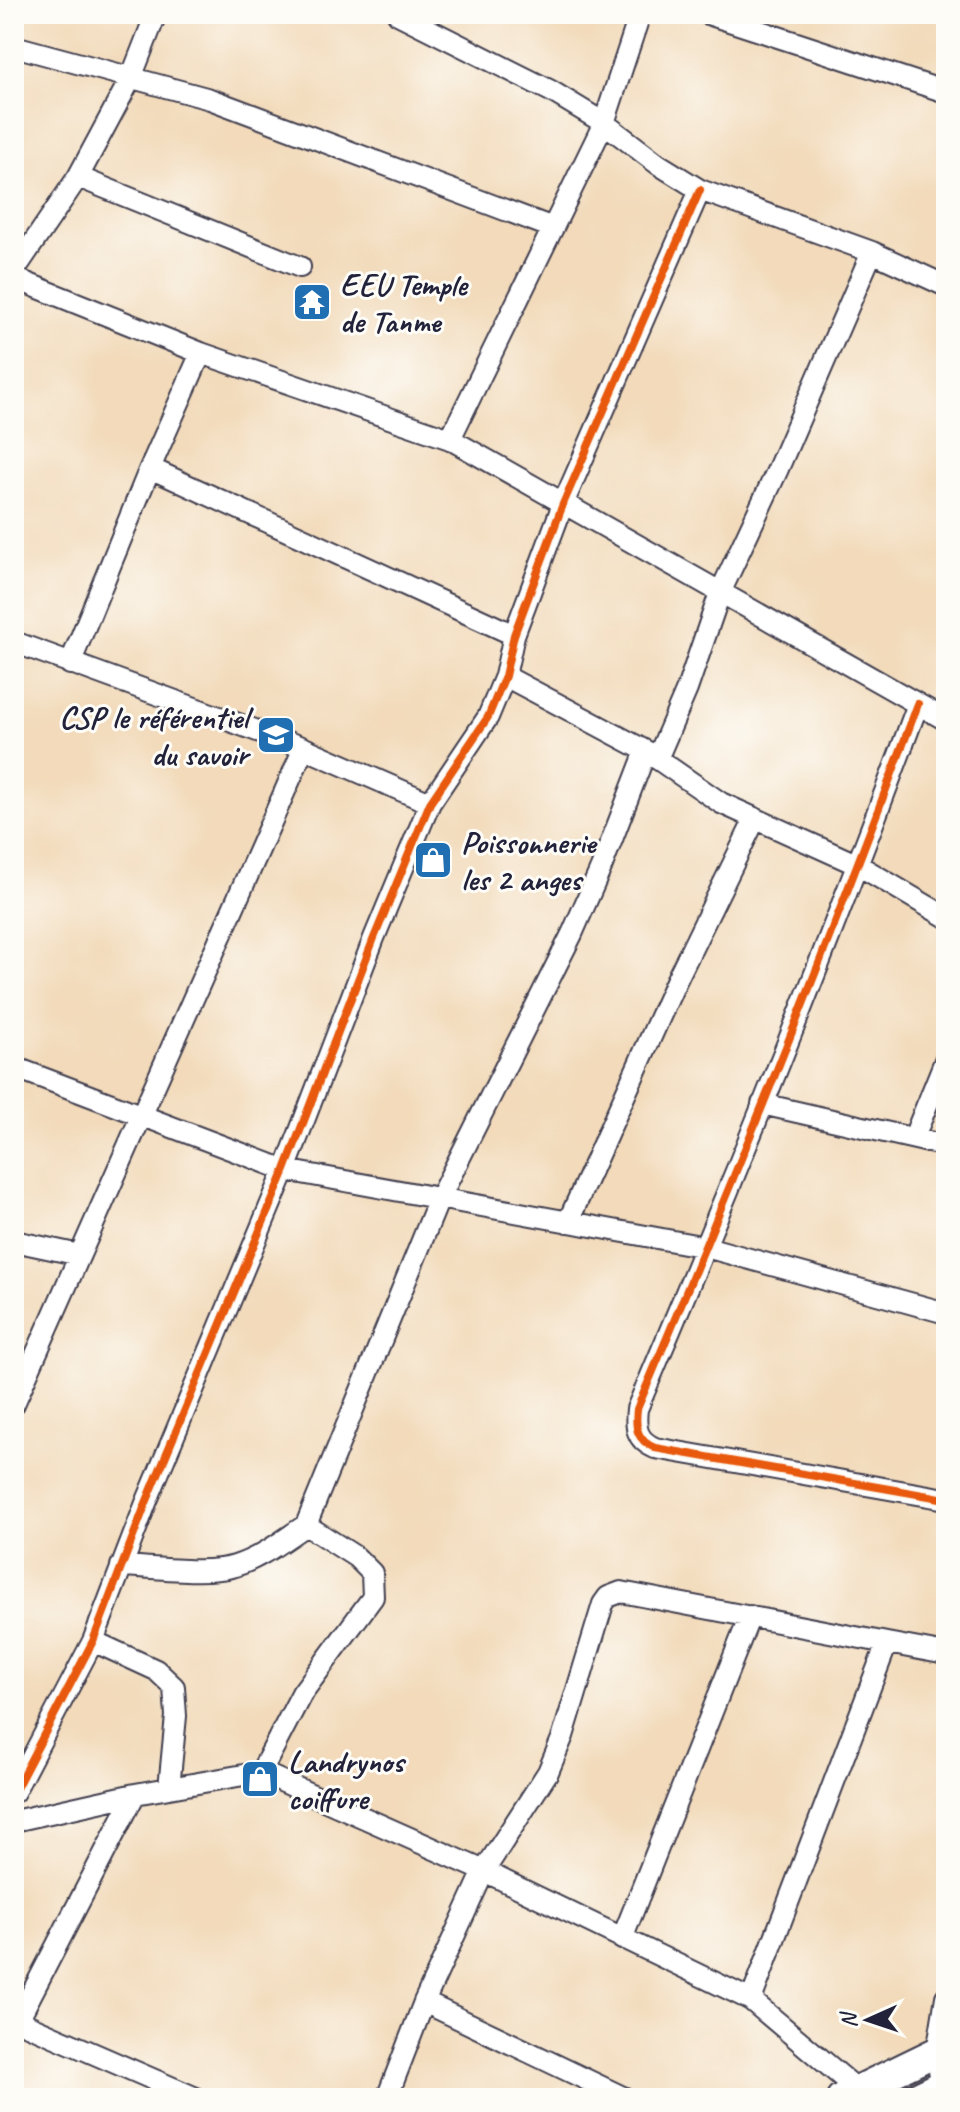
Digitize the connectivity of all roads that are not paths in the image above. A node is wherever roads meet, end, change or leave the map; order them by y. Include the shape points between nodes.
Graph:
1 (156, 14) edge
2 (398, 14) edge
3 (640, 14) edge
4 (708, 14) edge
5 (14, 46) edge
6 (131, 78) junction
7 (945, 89) edge
8 (604, 123) junction
9 (78, 177) junction
10 (700, 190) junction
11 (553, 228) junction
12 (872, 252) junction
13 (300, 267) dead end
14 (14, 271) edge
15 (14, 278) edge
16 (946, 286) edge
17 (201, 353) junction
18 (450, 439) junction
19 (150, 468) junction
20 (563, 504) junction
21 (720, 593) junction
22 (514, 635) junction
23 (14, 642) edge
24 (70, 664) junction
25 (505, 676) junction
26 (918, 704) junction
27 (946, 720) edge
28 (304, 748) junction
29 (651, 755) junction
30 (430, 803) junction
31 (755, 819) junction
32 (858, 865) junction
33 (946, 917) edge
34 (946, 1058) edge
35 (14, 1067) edge
36 (762, 1104) junction
37 (143, 1114) junction
38 (914, 1137) junction
39 (946, 1146) edge
40 (285, 1170) junction
41 (439, 1199) junction
42 (568, 1222) junction
43 (14, 1241) edge
44 (706, 1247) junction
45 (80, 1255) junction
46 (946, 1313) edge
47 (14, 1404) edge
48 (946, 1499) edge
49 (306, 1525) junction
50 (121, 1566) junction
51 (750, 1616) junction
52 (93, 1641) junction
53 (887, 1643) junction
54 (946, 1654) edge
55 (261, 1772) junction
56 (169, 1788) junction
57 (14, 1792) edge
58 (135, 1794) junction
59 (14, 1821) edge
60 (484, 1871) junction
61 (622, 1939) junction
62 (946, 1997) edge
63 (751, 2000) junction
64 (424, 2002) junction
65 (16, 2020) edge
66 (941, 2050) edge
67 (944, 2085) edge
68 (855, 2095) edge
69 (196, 2098) edge
70 (387, 2098) edge
71 (625, 2098) edge
72 (915, 2098) edge

1 - 6 street
2 - 8 street
3 - 8 street
4 - 7 street
5 - 6 street
6 - 9 street
6 - 11 street via 254,114
8 - 10 street
8 - 11 street
9 - 13 street
9 - 14 street
10 - 12 street
10 - 20 street
11 - 18 street
12 - 16 street
12 - 21 street
15 - 17 street
17 - 18 street
17 - 19 street
18 - 20 street
19 - 22 street
19 - 24 street
20 - 21 street
20 - 22 street
21 - 26 street
21 - 29 street via 687,689
22 - 25 street
23 - 24 street
24 - 28 street
25 - 29 street
25 - 30 street via 488,717
26 - 27 street
26 - 32 street
28 - 30 street
28 - 37 street
29 - 31 street
29 - 41 street via 572,934
30 - 40 street
31 - 32 street
31 - 42 street
32 - 33 street
32 - 36 street
34 - 38 street
35 - 37 street
36 - 38 street
36 - 44 street
37 - 40 street
37 - 45 street
38 - 39 street
40 - 41 street
40 - 50 street
41 - 42 street
41 - 49 street
42 - 44 street
43 - 45 street
44 - 46 street
44 - 48 street via 637,1409 635,1424 645,1444
45 - 47 street
49 - 50 street via 261,1556 232,1568
49 - 55 street via 372,1573 373,1597 302,1693
50 - 52 street
51 - 53 street
51 - 60 street via 621,1592 608,1597 548,1772
51 - 61 street
52 - 56 street via 156,1670 174,1687
52 - 57 street
53 - 54 street
53 - 63 street
55 - 56 street
55 - 60 street
56 - 58 street
58 - 59 street
58 - 65 street
60 - 61 street
60 - 64 street
61 - 63 street
62 - 66 street
63 - 68 street
64 - 70 street
64 - 71 street
65 - 69 street
66 - 67 street
66 - 68 main road
67 - 72 main road

